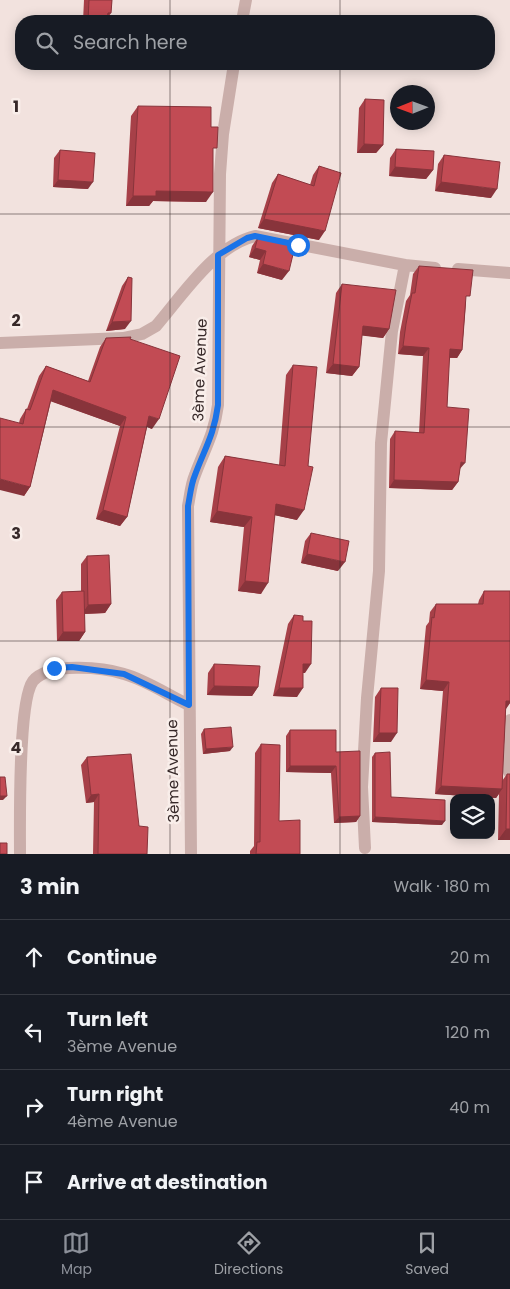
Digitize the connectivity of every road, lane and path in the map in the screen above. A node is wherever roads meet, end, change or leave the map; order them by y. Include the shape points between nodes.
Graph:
1 (246, 0) edge
2 (243, 15) edge
3 (233, 70) edge
4 (218, 255) junction
5 (404, 265) junction
6 (510, 273) edge
7 (0, 343) edge
8 (189, 705) junction
9 (510, 720) edge
10 (509, 772) edge
11 (365, 848) dead end
12 (20, 854) edge
13 (190, 854) edge

1 - 2 street
3 - 4 street, 3ème Avenue via 223,134
4 - 5 street via 255,236
4 - 7 street via 156,326 142,334 123,338
4 - 8 street, 3ème Avenue via 216,419 208,449 194,476 188,506
5 - 6 street
5 - 11 street via 392,331 381,444 379,571 362,788
8 - 12 street via 124,674 72,667 54,668 34,681 25,701
8 - 13 street, 3ème Avenue
9 - 10 street

